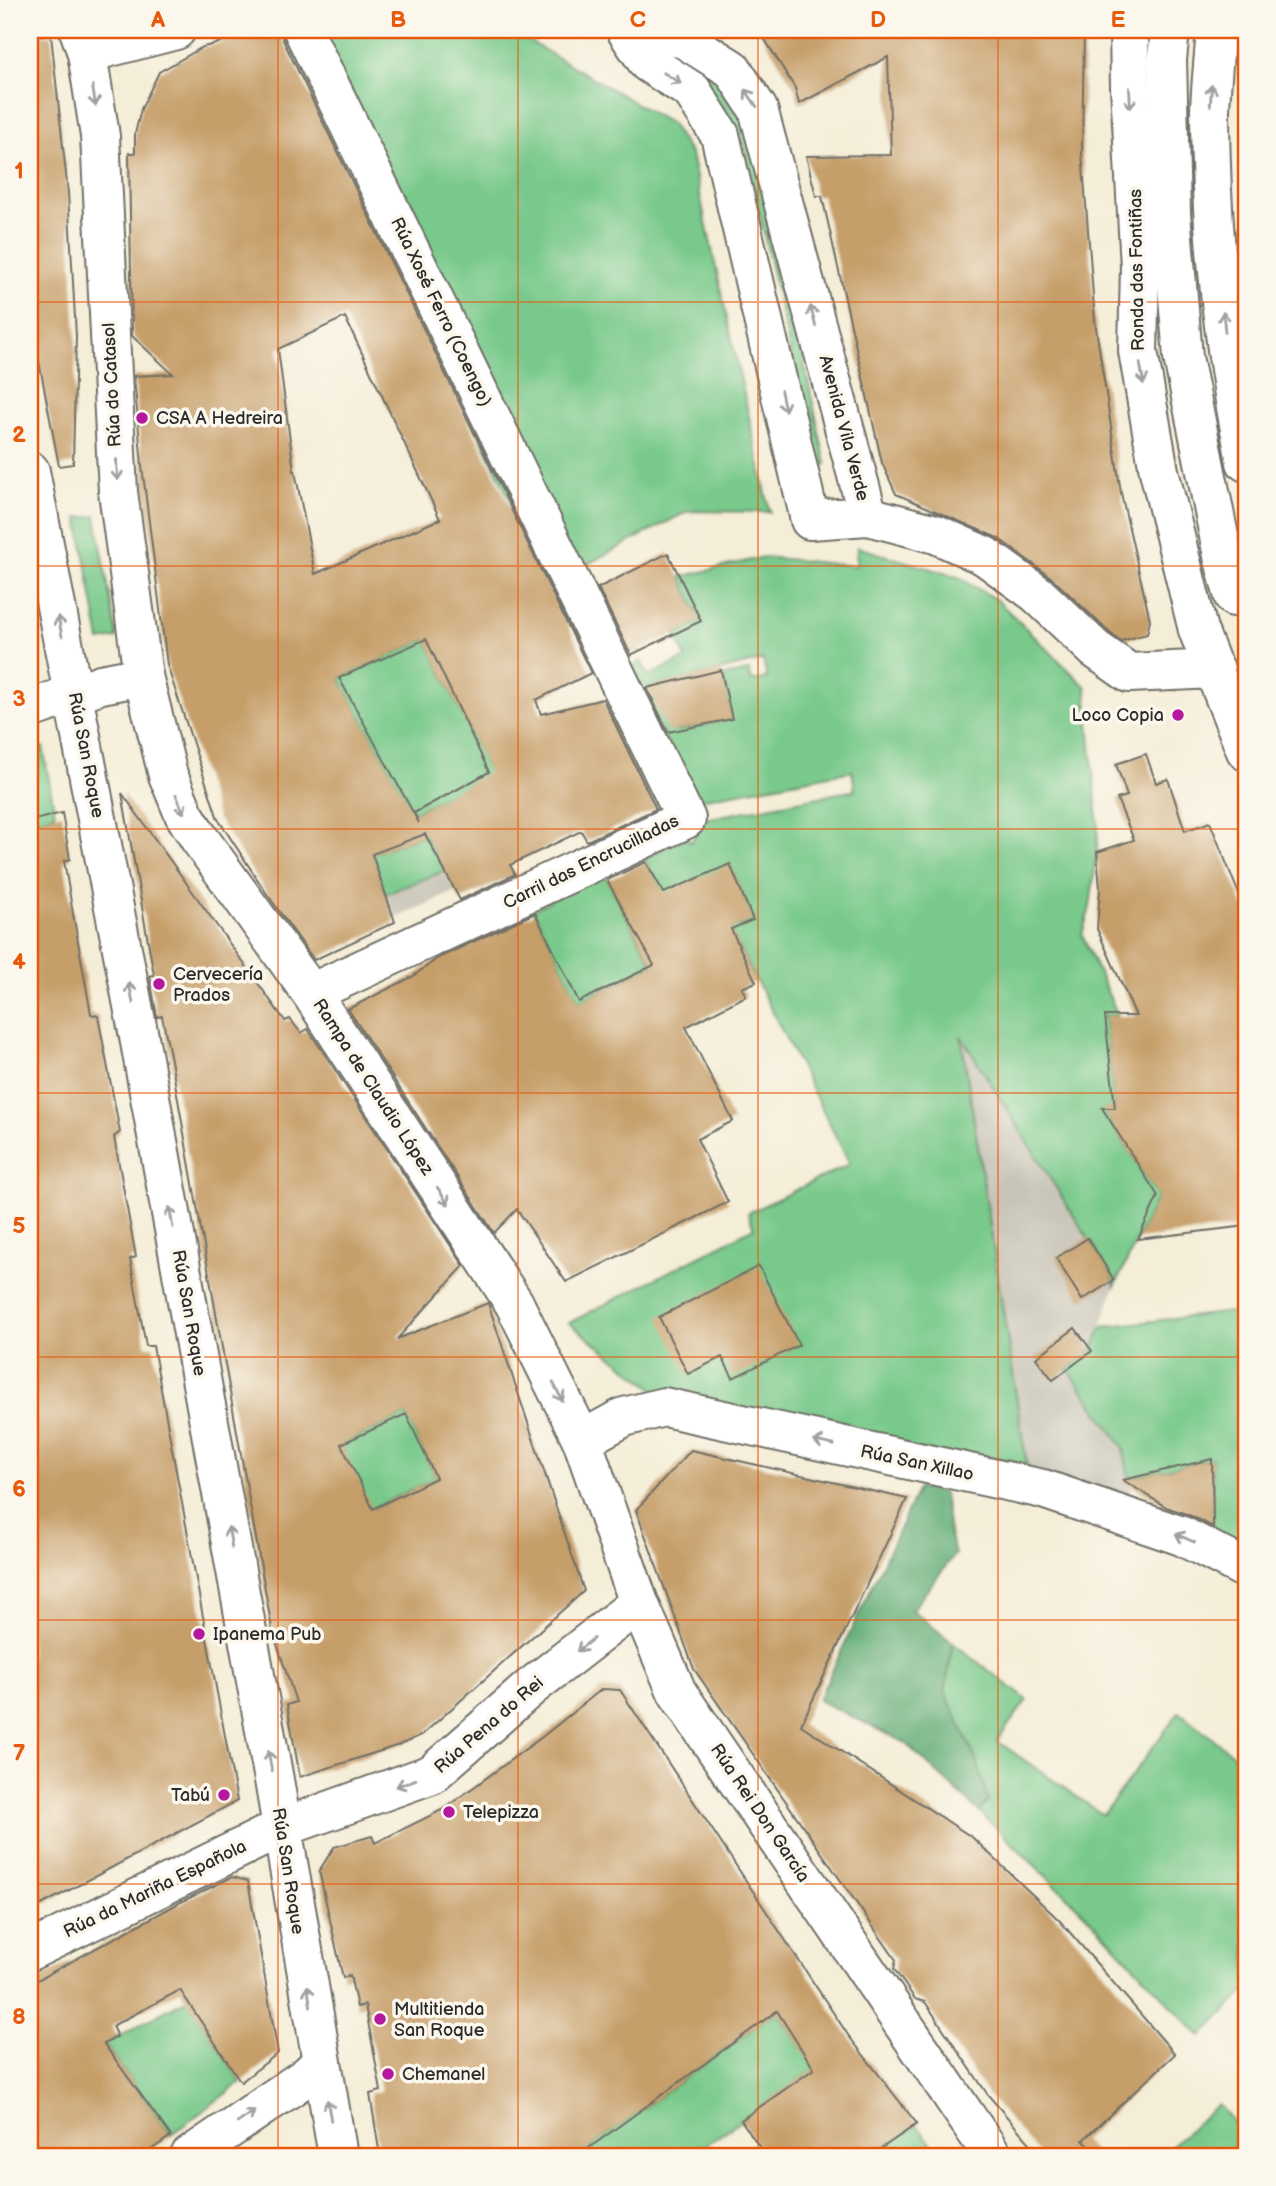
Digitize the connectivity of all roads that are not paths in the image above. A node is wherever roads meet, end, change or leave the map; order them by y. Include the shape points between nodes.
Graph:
1 (176, 30) edge
2 (303, 30) edge
3 (625, 30) edge
4 (640, 30) edge
5 (1129, 30) edge
6 (1170, 30) edge
7 (1216, 30) edge
8 (83, 41) edge
9 (1246, 462) edge
10 (30, 471) edge
11 (868, 516) junction
12 (579, 594) joint
13 (1240, 608) edge
14 (1198, 631) junction
15 (1215, 669) junction
16 (143, 676) junction
17 (74, 693) junction
18 (30, 709) edge
19 (159, 739) joint
20 (1246, 751) edge
21 (311, 993) junction
22 (583, 1440) junction
23 (1246, 1569) edge
24 (639, 1603) junction
25 (281, 1828) junction
26 (30, 1951) edge
27 (321, 2063) junction
28 (190, 2156) edge
29 (338, 2156) edge
30 (993, 2156) edge

1 - 8 street
2 - 12 street, Rúa Xosé Ferro (Coengo)
3 -> 11 street, Avenida Vila Verde via 648,63 692,91 720,135 810,520
11 -> 4 street, Avenida Vila Verde via 758,109 732,69 684,38
5 -> 14 street, Ronda das Fontiñas via 1140,267 1138,351 1159,471
6 - 13 street via 1171,213 1183,357 1223,556
9 -> 7 street via 1230,380 1214,234 1210,108
8 -> 16 street, Rúa do Catasol via 100,136 118,492
17 -> 10 street, Rúa San Roque
11 - 15 street via 936,534 985,556 1129,673
12 - 21 street, Carril das Encrucilladas via 686,819
13 - 14 street
14 - 15 street, Ronda das Fontiñas
15 - 20 street, Ronda das Fontiñas
16 - 17 street
16 - 19 street, Rúa do Catasol
17 - 18 street
25 -> 17 street, Rúa San Roque
19 -> 21 street, Rampa de Claudio López via 184,814
21 -> 22 street, Rampa de Claudio López via 514,1303
23 -> 22 street, Rúa San Xillao via 1182,1536 1043,1489 664,1407 624,1417
22 - 24 street, Rúa Rei Don García
24 -> 25 street, Rúa Pena do Rei via 531,1687 432,1774
24 - 30 street, Rúa Rei Don García via 677,1692
25 - 26 street, Rúa da Mariña Española
27 -> 25 street, Rúa San Roque
28 -> 27 street
29 -> 27 street, Rúa San Roque

